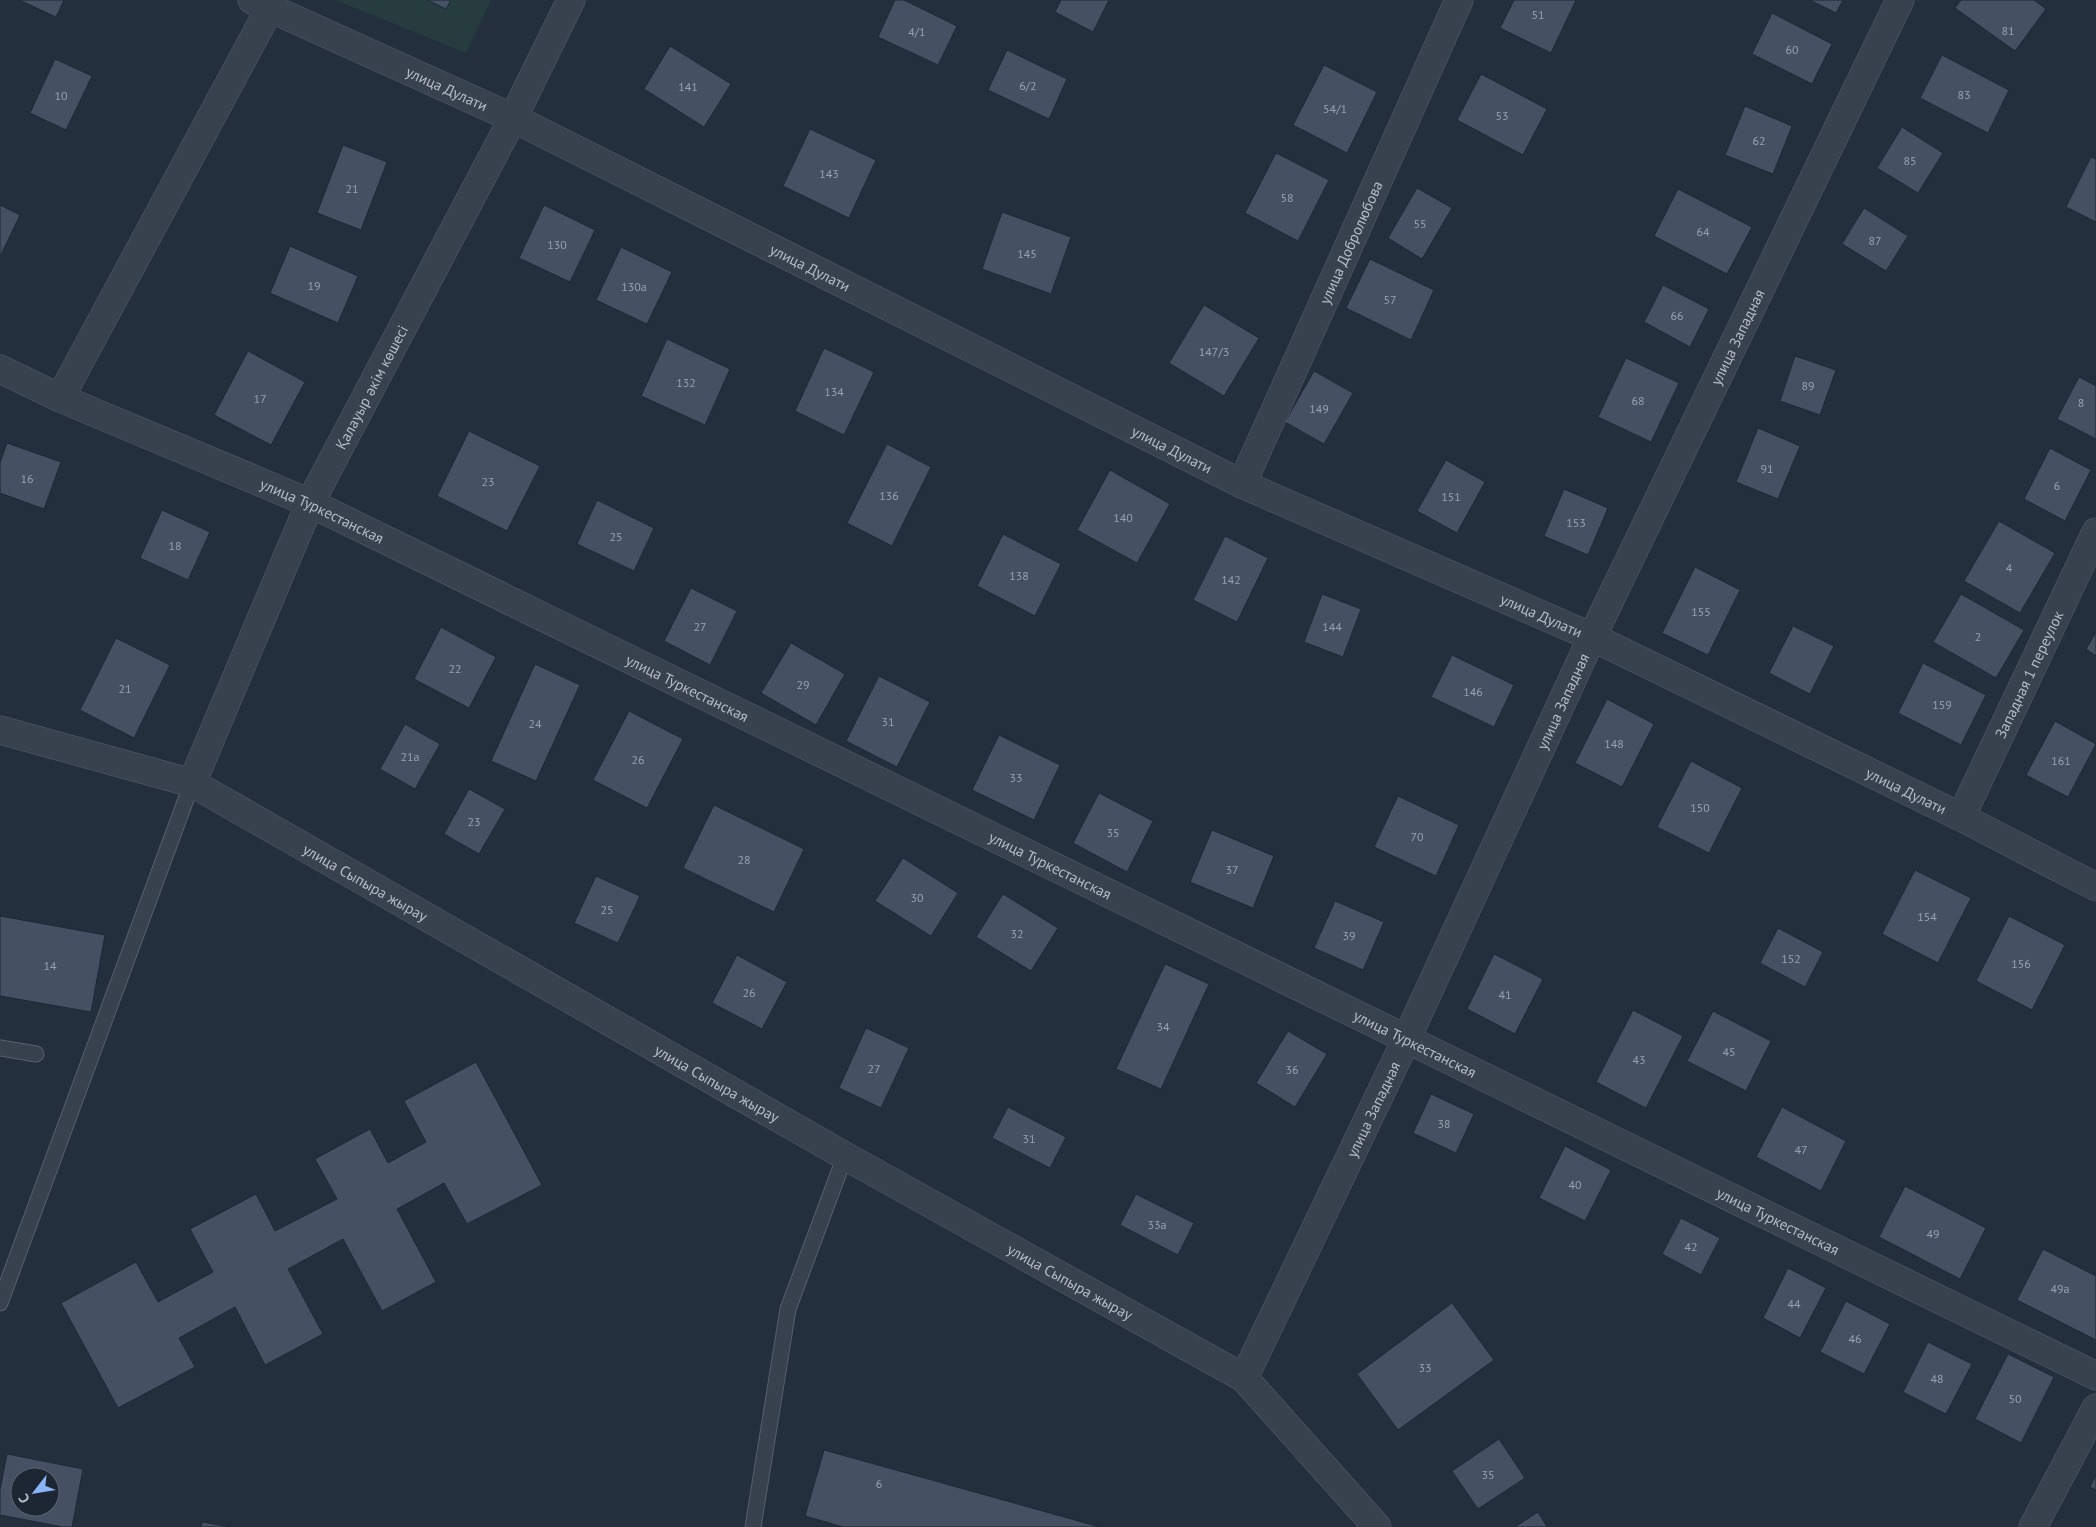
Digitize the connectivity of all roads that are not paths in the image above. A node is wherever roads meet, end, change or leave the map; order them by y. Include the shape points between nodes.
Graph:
1 (570, 0) edge
2 (1459, 0) edge
3 (1900, 0) edge
4 (261, 4) edge
5 (513, 118) junction
6 (0, 369) edge
7 (60, 398) junction
8 (1242, 484) junction
9 (310, 503) junction
10 (2096, 532) edge
11 (1592, 637) junction
12 (0, 730) edge
13 (192, 783) junction
14 (1961, 817) junction
15 (2096, 887) edge
16 (1406, 1040) junction
17 (0, 1048) edge
18 (36, 1054) dead end
19 (845, 1156) junction
20 (0, 1303) edge
21 (2096, 1376) edge
22 (1244, 1378) junction
23 (2096, 1408) edge
24 (753, 1527) edge
25 (1377, 1527) edge
26 (2033, 1527) edge

1 - 5 street, Қалауыр әкім көшесі
2 - 8 street, улица Добролюбова
3 - 11 street, улица Западная
4 - 5 street, улица Дулати
4 - 7 street
5 - 8 street, улица Дулати
5 - 9 street, Қалауыр әкім көшесі
6 - 7 street, улица Туркестанская
7 - 9 street, улица Туркестанская
8 - 11 street, улица Дулати
9 - 13 street, Қалауыр әкім көшесі
9 - 16 street, улица Туркестанская
10 - 14 street, Западная 1 переулок
11 - 14 street, улица Дулати
11 - 16 street, улица Западная
12 - 13 street, улица Сыпыра жырау
13 - 19 street, улица Сыпыра жырау
13 - 20 lane
14 - 15 street, улица Дулати
16 - 21 street, улица Туркестанская
16 - 22 street, улица Западная
17 - 18 lane
19 - 22 street, улица Сыпыра жырау
19 - 24 lane via 788,1309
22 - 25 street, улица Сыпыра жырау
23 - 26 street

